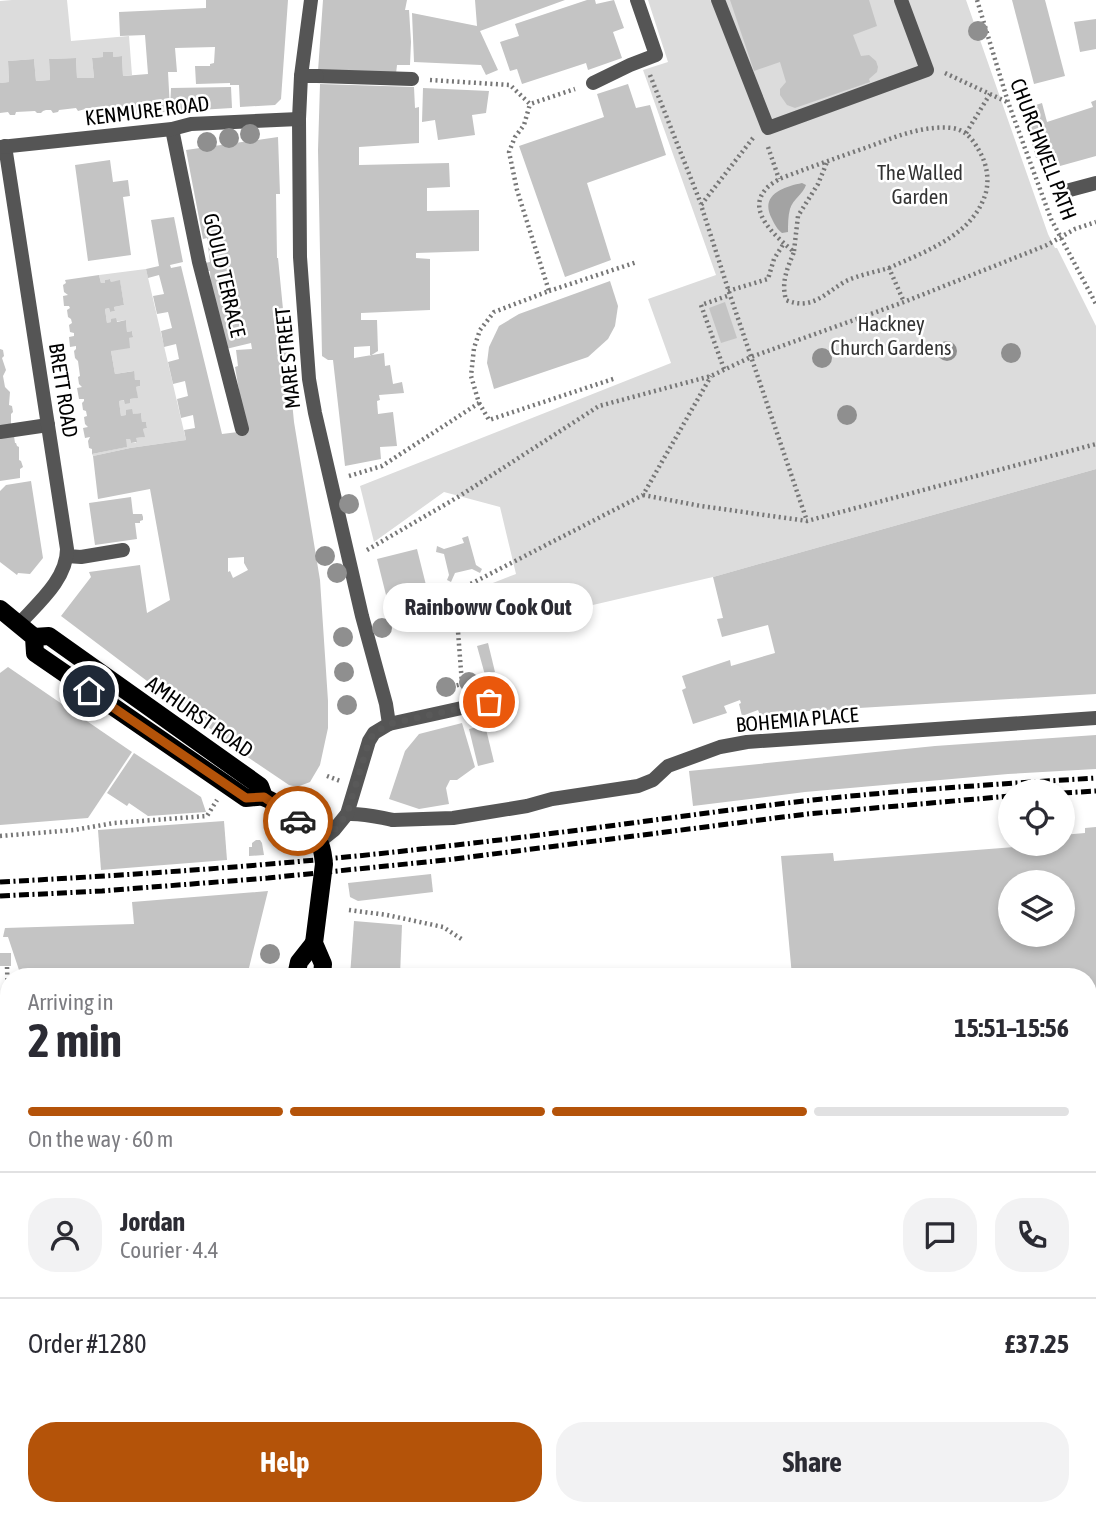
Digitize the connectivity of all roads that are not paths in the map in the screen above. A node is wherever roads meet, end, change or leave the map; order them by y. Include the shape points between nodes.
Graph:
1 (311, 0) edge
2 (637, 0) edge
3 (718, 0) edge
4 (901, 0) edge
5 (301, 76) junction
6 (412, 79) road end
7 (593, 83) road end
8 (299, 119) junction
9 (173, 129) junction
10 (2, 147) edge
11 (1096, 183) edge
12 (1066, 191) dead end
13 (48, 425) junction
14 (242, 429) dead end
15 (0, 432) edge
16 (123, 550) dead end
17 (67, 556) junction
18 (6, 617) edge
19 (489, 702) dead end
20 (1096, 718) edge
21 (389, 724) junction
22 (347, 814) junction
23 (319, 842) junction
24 (314, 943) junction
25 (298, 968) edge
26 (323, 968) edge

1 - 5 street, MARE STREET
2 - 7 street via 656,55
3 - 4 street via 764,129 927,70
5 - 6 street
5 - 8 street, MARE STREET
8 - 9 street, KENMURE ROAD via 191,124
8 - 21 street, MARE STREET via 300,257 309,379
9 - 10 street, KENMURE ROAD
9 - 14 street, GOULD TERRACE via 199,262
10 - 13 street, BRETT ROAD
11 - 12 street
13 - 15 street
13 - 17 street, BRETT ROAD
16 - 17 street
17 - 18 street via 59,577
18 - 23 main road, AMHURST ROAD via 34,637 49,636 260,786 264,797
19 - 21 street
20 - 22 street, BOHEMIA PLACE via 747,742 668,766 638,786 527,806 453,818 393,820
21 - 22 street via 369,741
22 - 23 street
23 - 24 main road via 324,864
24 - 25 main road
24 - 26 main road

